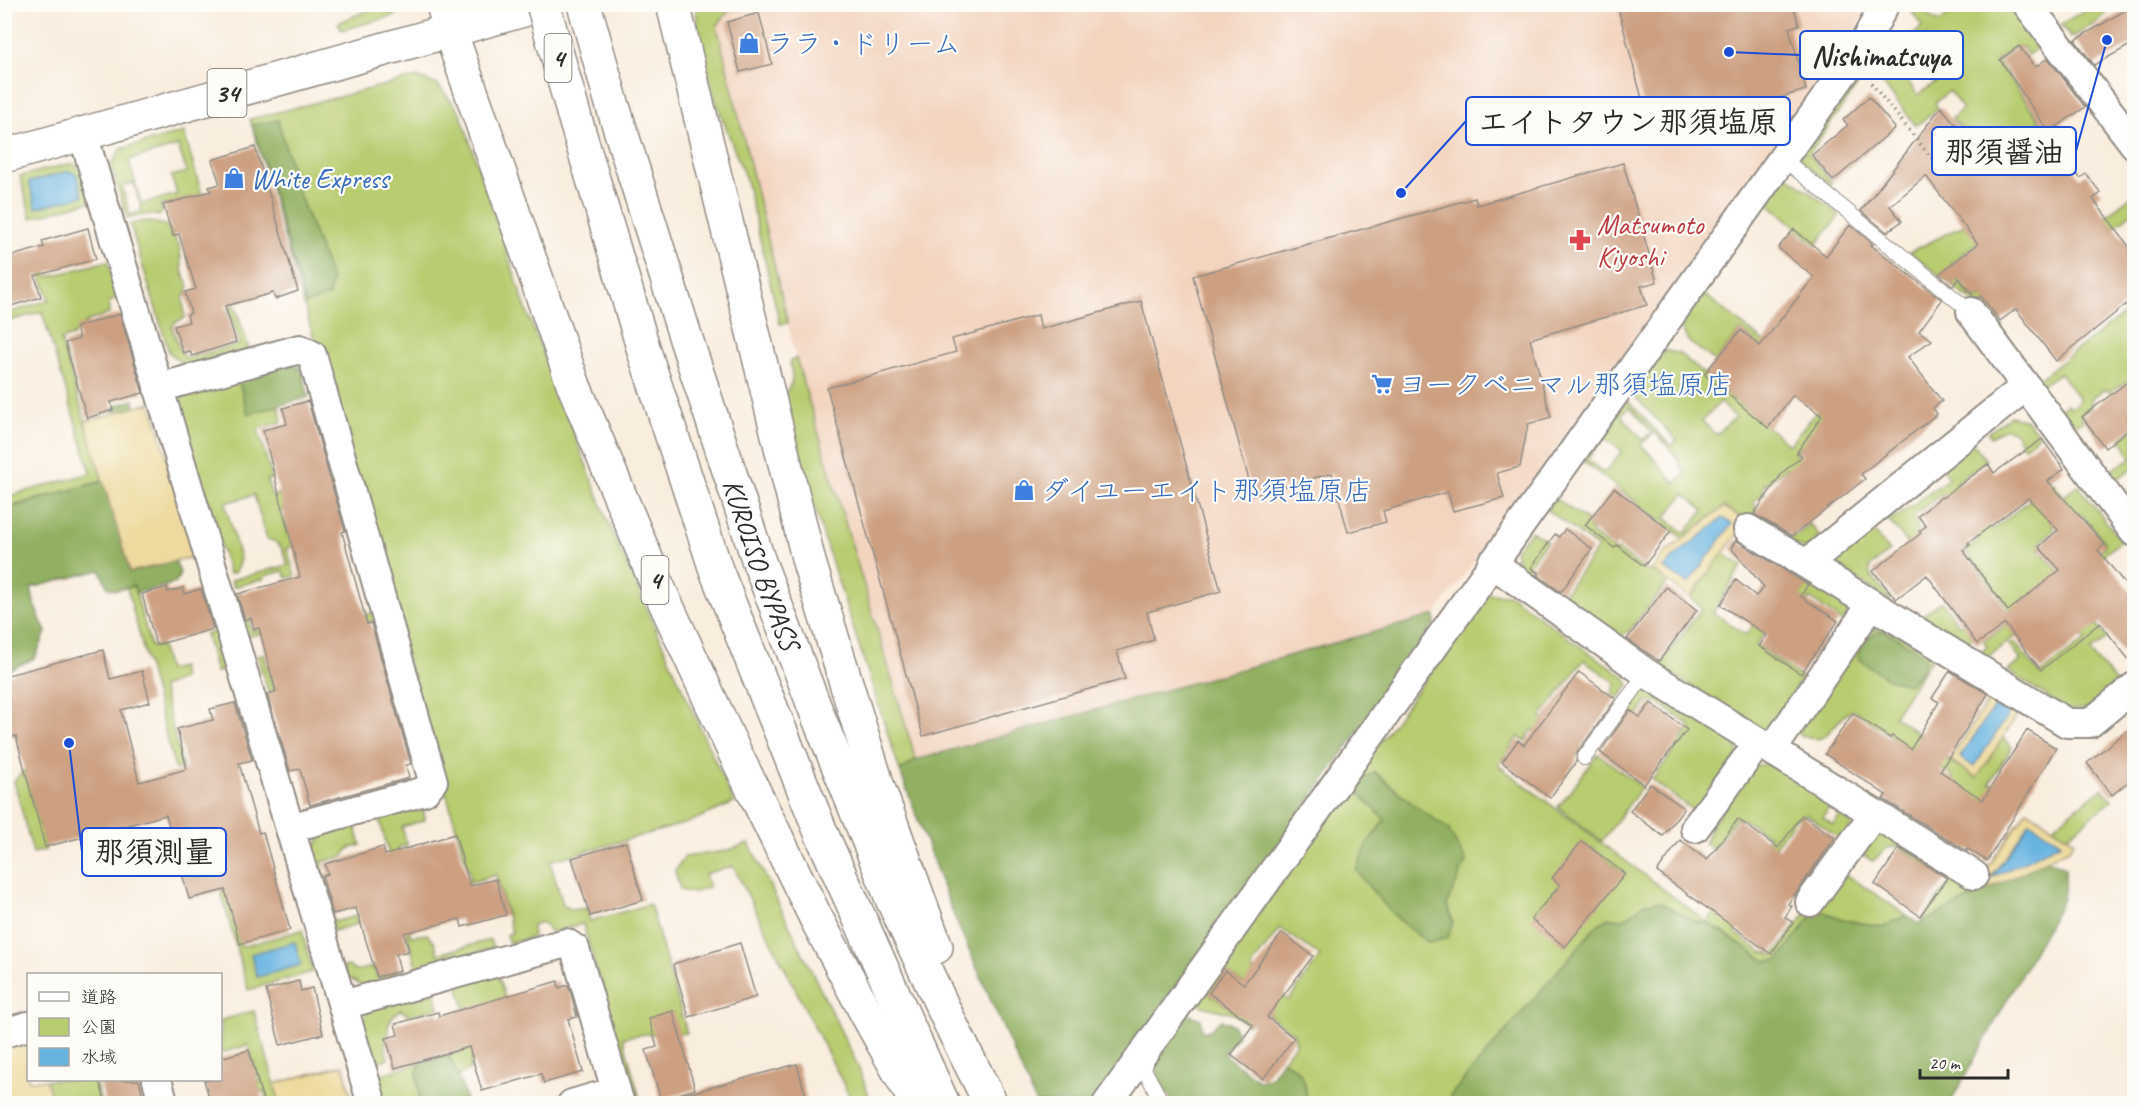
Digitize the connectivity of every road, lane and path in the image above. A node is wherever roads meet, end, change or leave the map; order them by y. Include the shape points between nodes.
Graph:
1 (544, 4) edge
2 (584, 4) edge
3 (674, 4) edge
4 (1885, 4) edge
5 (2027, 4) edge
6 (446, 18) edge
7 (1852, 60) junction
8 (83, 134) junction
9 (2134, 144) edge
10 (4, 156) edge
11 (1782, 158) junction
12 (1935, 162) dead end
13 (1971, 312) joint
14 (2026, 386) junction
15 (158, 388) junction
16 (1748, 529) dead end
17 (2134, 532) edge
18 (1492, 563) junction
19 (1806, 564) junction
20 (1871, 605) junction
21 (1646, 673) junction
22 (2134, 687) edge
23 (1766, 746) junction
24 (1584, 758) dead end
25 (1874, 814) junction
26 (290, 828) junction
27 (1695, 828) dead end
28 (1974, 875) dead end
29 (1810, 902) dead end
30 (343, 1005) junction
31 (27, 1026) edge
32 (4, 1033) edge
33 (1139, 1060) junction
34 (157, 1081) edge
35 (618, 1097) edge
36 (164, 1104) edge
37 (372, 1104) edge
38 (572, 1104) edge
39 (917, 1104) edge
40 (943, 1104) edge
41 (993, 1104) edge
42 (1107, 1104) edge
43 (1163, 1104) edge

1 - 6 main road, 34
1 - 40 main road, KUROISO BYPASS / 4, bridge via 645,354 716,570 822,835
2 - 41 main road, KUROISO BYPASS / 4 via 759,562 893,901
3 - 41 main road, 4 via 809,562 878,787
4 - 7 street
5 - 9 street
6 - 8 main road, 34
6 - 39 main road, 4 via 574,386 658,587 816,918
7 - 11 street
7 - 12 path
8 - 10 main road, 34
8 - 15 street
11 - 13 lane
11 - 18 street
13 - 14 street
14 - 17 street
14 - 19 street
15 - 26 street
15 - 26 street via 300,349 312,355 433,781 425,791
16 - 19 street
18 - 21 street
18 - 33 street
19 - 20 street
20 - 22 street via 2067,723 2090,723
20 - 23 street
21 - 23 street
21 - 24 lane
23 - 25 street
23 - 27 street
25 - 28 street
25 - 29 street
26 - 30 street
30 - 35 street via 566,944 575,949
30 - 37 street
31 - 32 street
33 - 42 street
33 - 43 lane
34 - 36 street
35 - 38 street

